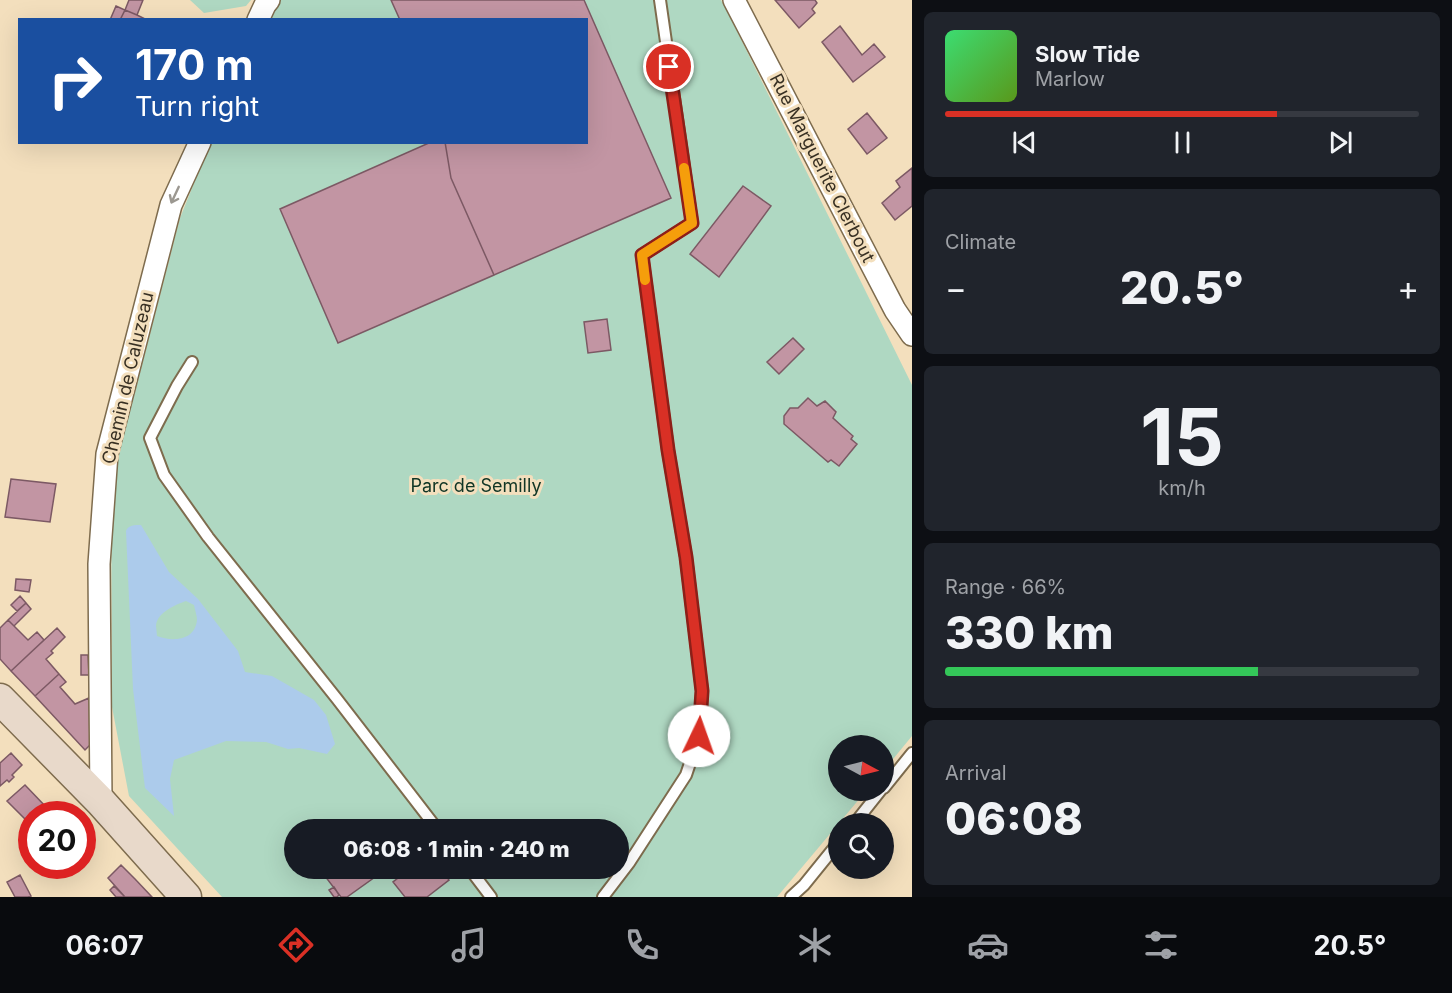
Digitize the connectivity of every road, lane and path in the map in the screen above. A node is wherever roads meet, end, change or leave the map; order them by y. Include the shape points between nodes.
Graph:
1 (269, 0) edge
2 (660, 0) edge
3 (734, 0) edge
4 (259, 18) edge
5 (199, 144) edge
6 (912, 335) edge
7 (192, 362) dead end
8 (0, 699) edge
9 (912, 753) edge
10 (894, 775) edge
11 (872, 801) edge
12 (101, 802) junction
13 (863, 813) edge
14 (430, 819) edge
15 (828, 855) edge
16 (477, 879) edge
17 (186, 897) edge
18 (491, 897) edge
19 (603, 897) edge
20 (790, 897) edge

1 - 4 street
2 - 19 lane via 692,223 642,255 702,691 699,736 686,775
3 - 6 street, Rue Marguerite Clerbout
5 -> 12 street, Chemin de Caluzeau via 171,205 107,454 99,564
7 - 14 lane via 150,438 164,475 208,537
8 - 12 main road
9 - 10 lane
11 - 13 lane
12 - 17 main road
15 - 20 lane
16 - 18 lane

